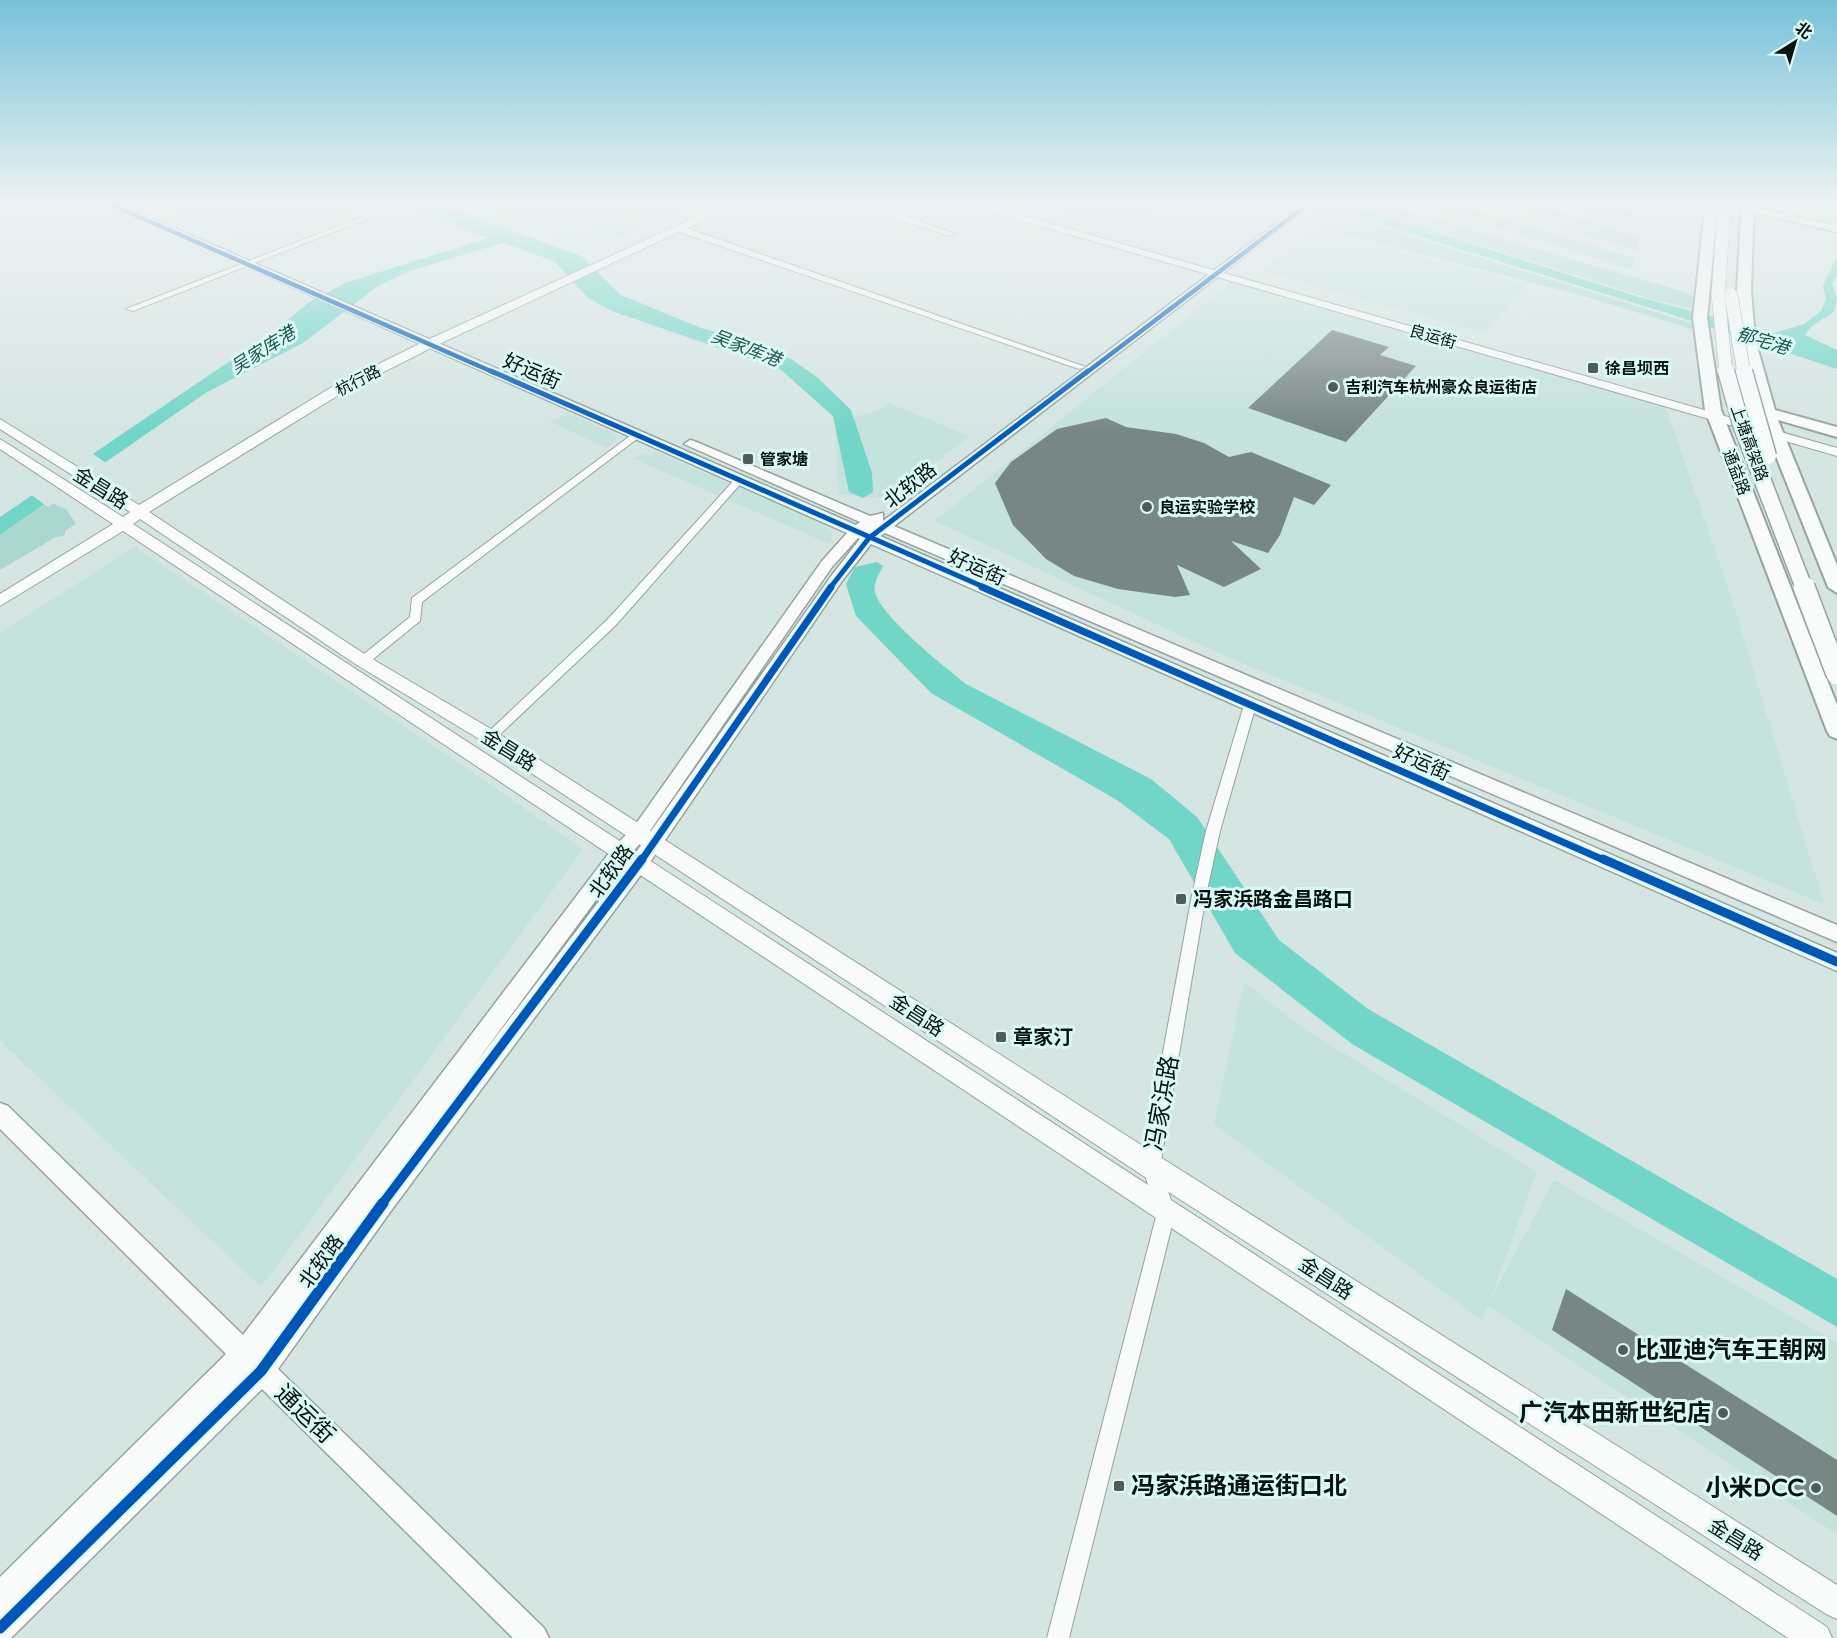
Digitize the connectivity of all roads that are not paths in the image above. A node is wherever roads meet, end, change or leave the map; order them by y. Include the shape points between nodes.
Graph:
1 (210, 277) edge
2 (289, 277) edge
3 (565, 277) edge
4 (821, 277) edge
5 (1208, 277) edge
6 (1209, 277) edge
7 (1235, 277) edge
8 (1704, 277) edge
9 (1719, 277) edge
10 (1734, 277) edge
11 (1744, 277) edge
12 (130, 309) dead end
13 (431, 339) junction
14 (1082, 367) junction
15 (1714, 413) junction
16 (0, 423) edge
17 (1772, 423) junction
18 (1837, 432) edge
19 (637, 435) junction
20 (1837, 441) edge
21 (0, 443) edge
22 (1837, 452) edge
23 (740, 479) junction
24 (125, 515) junction
25 (870, 529) junction
26 (0, 586) edge
27 (1837, 587) edge
28 (0, 601) edge
29 (1837, 633) edge
30 (363, 661) junction
31 (1837, 674) edge
32 (1250, 705) junction
33 (1837, 731) edge
34 (490, 737) junction
35 (645, 838) junction
36 (629, 858) junction
37 (1837, 934) edge
38 (1837, 962) edge
39 (0, 1114) edge
40 (1151, 1166) junction
41 (1166, 1213) junction
42 (253, 1362) junction
43 (0, 1596) edge
44 (1837, 1602) edge
45 (0, 1628) edge
46 (534, 1638) edge
47 (1058, 1638) edge
48 (1816, 1638) edge

1 - 12 street
2 - 13 street, 好运街
3 - 13 main road, 杭行路
4 - 14 street
5 - 14 street, 北软路
6 - 25 street, 北软路
7 - 15 main road, 良运街
8 - 15 main road, 通益路 via 1701,341
9 - 31 main road, 上塘高架路, bridge via 1720,333 1726,372
10 - 29 main road, 上塘高架路, bridge via 1731,299 1745,378 1772,469
11 - 17 main road via 1752,354
13 - 19 street, 好运街
13 - 24 main road, 杭行路
13 - 25 street, 好运街
14 - 25 street, 北软路
15 - 17 main road, 良运街
15 - 33 main road, 通益路
16 - 24 main road, 金昌路 via 97,486
17 - 18 main road
17 - 20 main road, 良运街
17 - 22 main road, 良运街
17 - 27 main road
19 - 23 street, 好运街
19 - 30 street via 416,601 416,618
21 - 24 main road, 金昌路 via 84,498
23 - 25 street, 好运街
23 - 34 street via 612,622
24 - 26 main road, 杭行路
24 - 28 main road, 杭行路
24 - 30 main road, 金昌路
24 - 36 main road, 金昌路
25 - 32 street, 好运街
25 - 35 street, 北软路 via 827,564
25 - 37 street, 好运街
30 - 34 main road, 金昌路
32 - 38 street, 好运街
32 - 40 street, 冯家浜路 via 1213,831 1199,895
34 - 35 main road, 金昌路
35 - 36 street, 北软路
35 - 40 main road, 金昌路
36 - 41 main road, 金昌路
36 - 42 street, 北软路 via 385,1200
39 - 42 street, 通运街
40 - 41 street, 冯家浜路
40 - 44 main road, 金昌路
41 - 47 street
41 - 48 main road, 金昌路
42 - 43 street, 北软路
42 - 45 street, 北软路
42 - 46 street, 通运街

